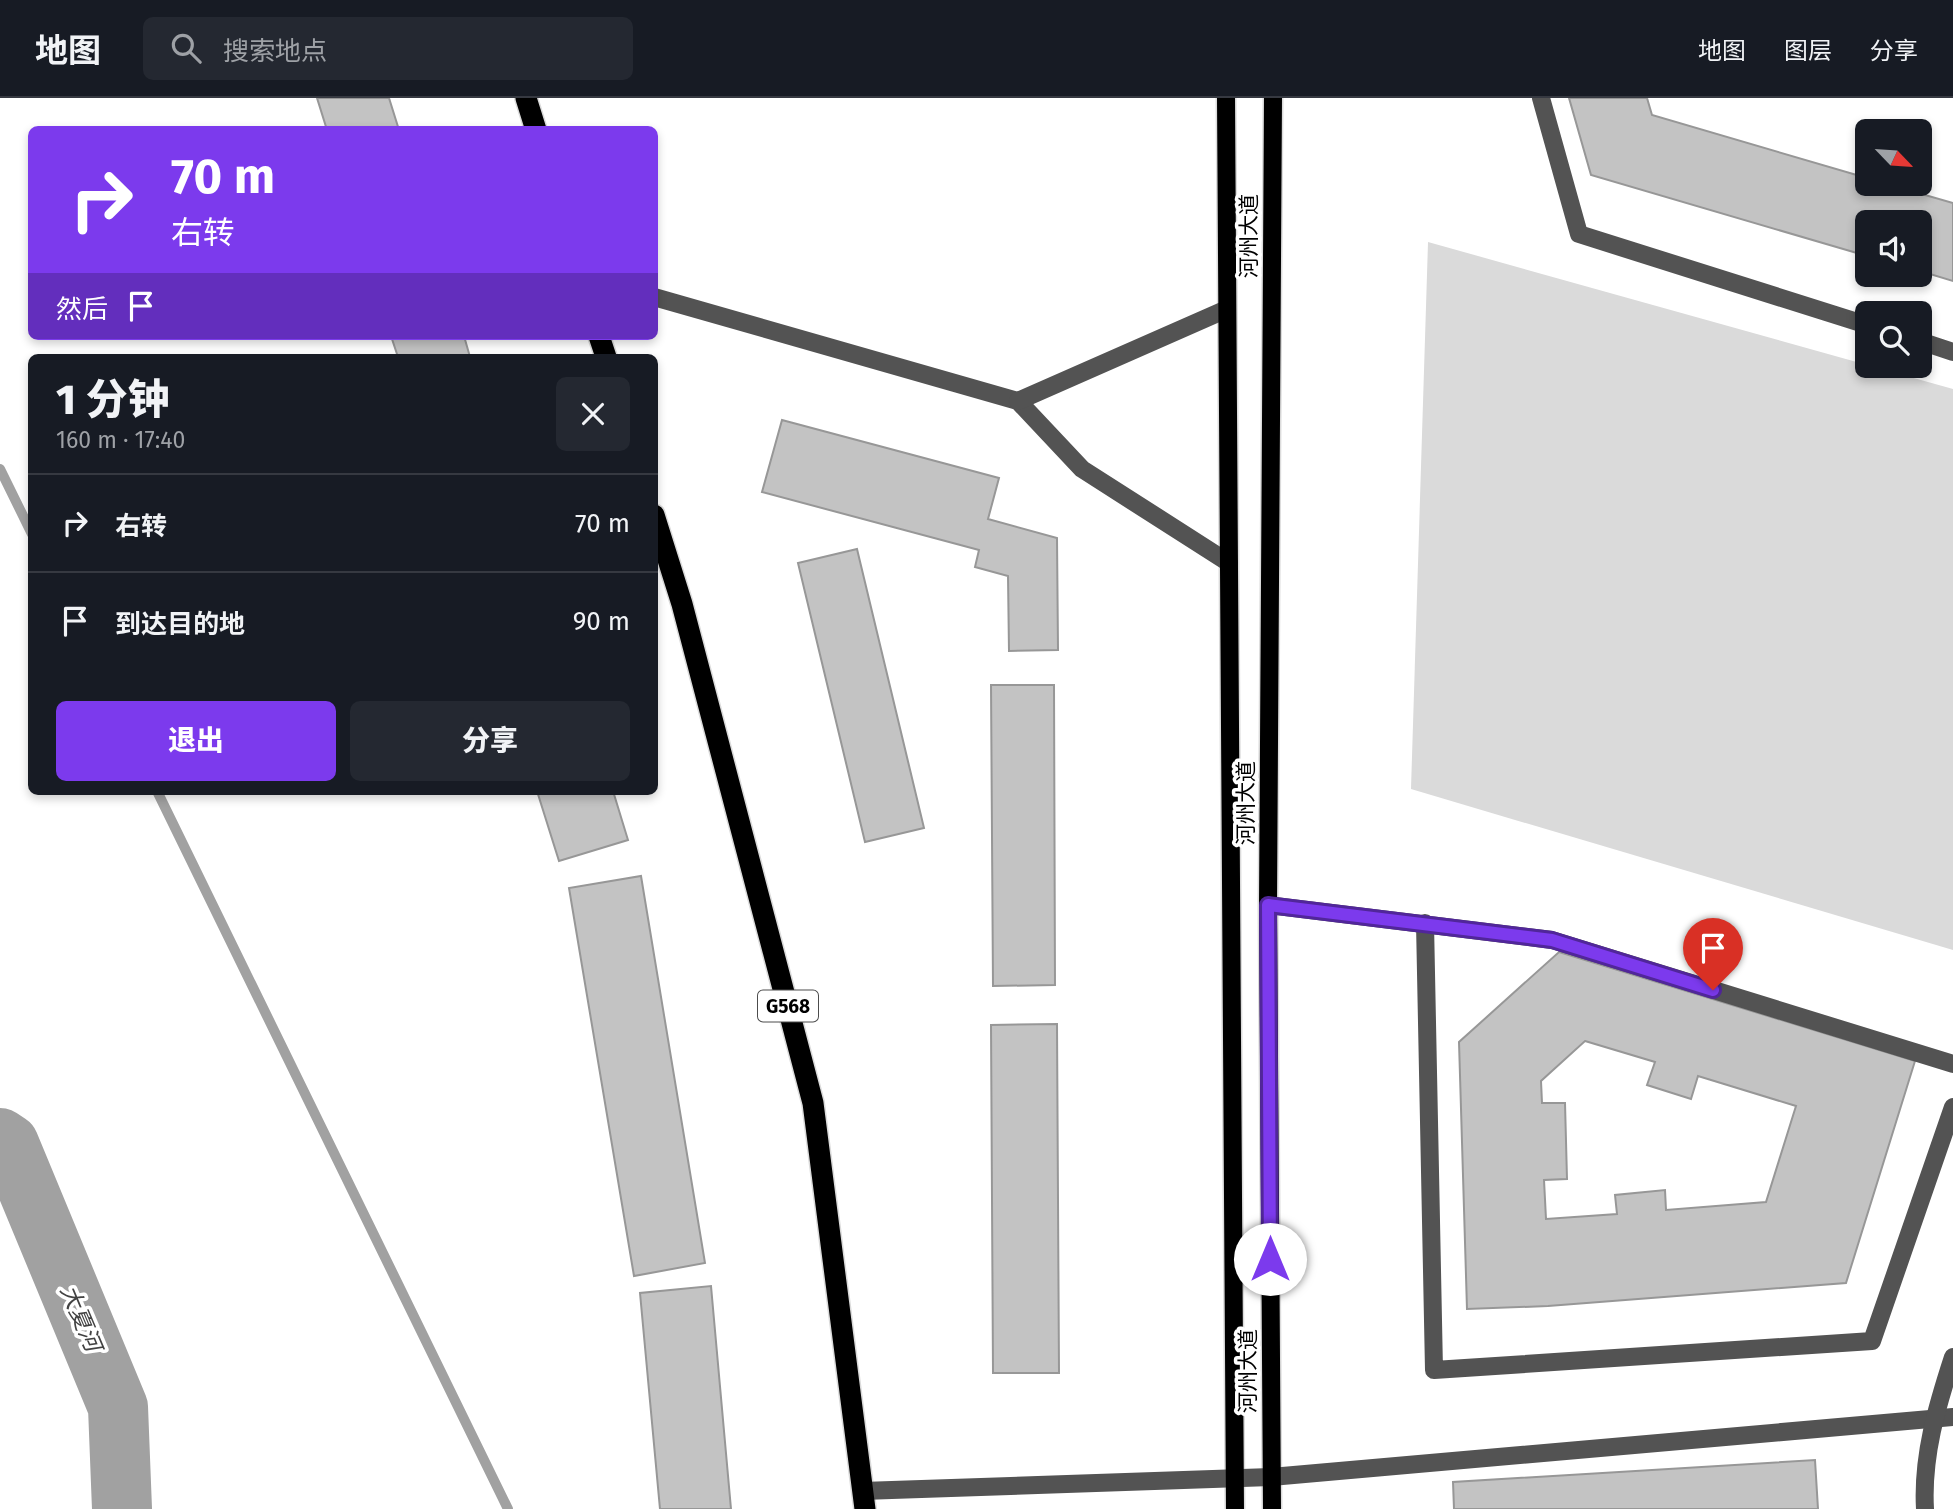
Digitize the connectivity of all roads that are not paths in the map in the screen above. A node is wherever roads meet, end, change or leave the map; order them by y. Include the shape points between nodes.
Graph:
1 (526, 98) edge
2 (1226, 98) edge
3 (1273, 98) edge
4 (1542, 98) edge
5 (535, 126) edge
6 (658, 298) edge
7 (1227, 309) junction
8 (1855, 321) edge
9 (1932, 345) edge
10 (1953, 352) edge
11 (1018, 401) junction
12 (658, 528) edge
13 (1229, 563) junction
14 (1268, 905) junction
15 (1425, 923) junction
16 (1953, 1064) edge
17 (1953, 1107) edge
18 (1953, 1357) edge
19 (1953, 1418) edge
20 (1933, 1419) junction
21 (1234, 1477) junction
22 (1271, 1477) junction
23 (863, 1500) edge
24 (1235, 1509) edge
25 (1272, 1509) edge
26 (1924, 1509) edge

1 - 5 highway
2 - 7 main road, 河州大道
3 - 14 main road, 河州大道
4 - 8 street via 1579,234
6 - 11 street
7 - 11 street
7 - 13 main road, 河州大道
9 - 10 street
11 - 13 street via 1082,469
12 - 23 highway, G568 via 813,1103
13 - 21 main road, 河州大道
14 - 15 street
14 - 22 main road, 河州大道
15 - 16 street via 1552,940
15 - 17 street via 1434,1370 1872,1341
18 - 20 street
19 - 20 street
20 - 22 street
20 - 26 street
21 - 22 street
21 - 23 street
21 - 24 main road, 河州大道
22 - 25 main road, 河州大道

